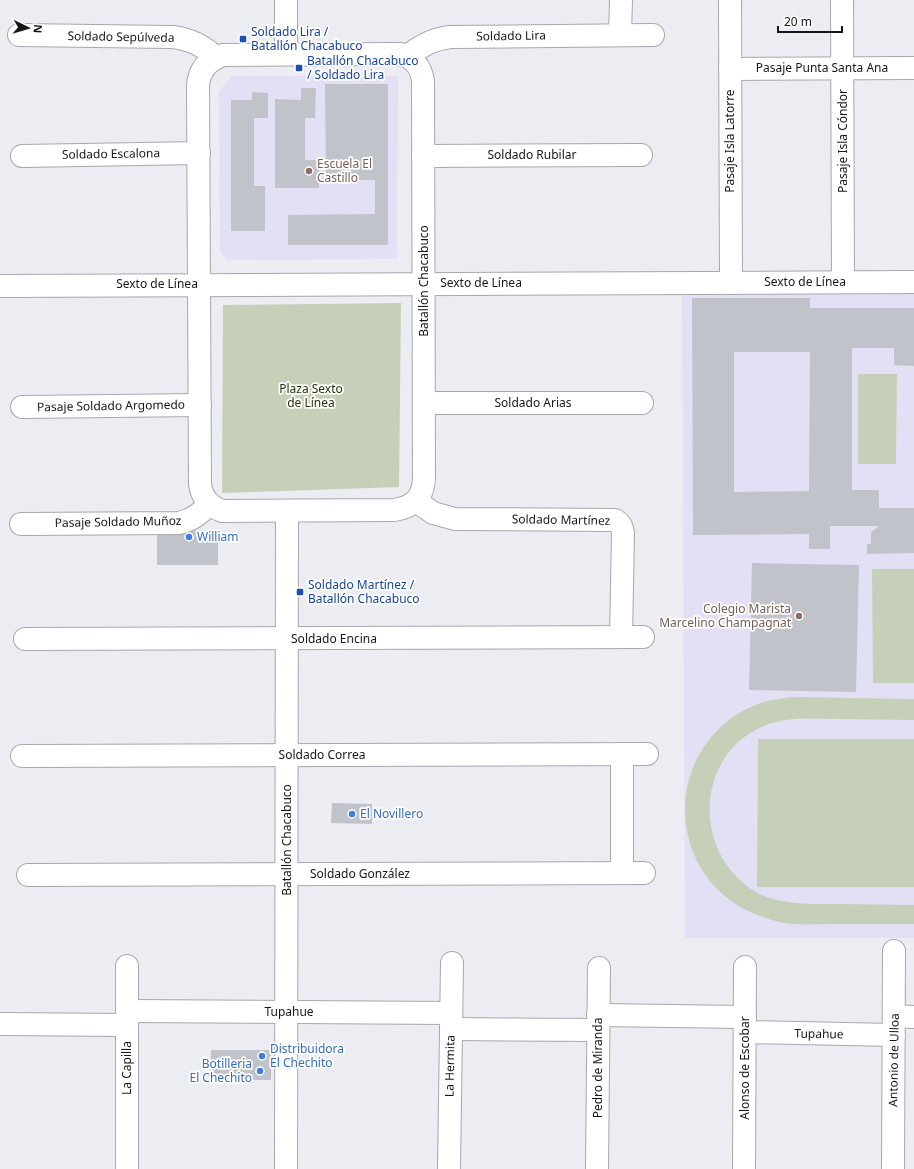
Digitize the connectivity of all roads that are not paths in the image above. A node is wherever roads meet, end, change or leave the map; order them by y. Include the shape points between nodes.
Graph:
1 (286, 0) edge
2 (621, 0) edge
3 (730, 0) edge
4 (842, 0) edge
5 (19, 35) dead end
6 (620, 35) junction
7 (653, 35) dead end
8 (286, 54) junction
9 (408, 56) junction
10 (216, 58) junction
11 (842, 68) junction
12 (914, 68) edge
13 (730, 69) junction
14 (199, 153) junction
15 (641, 155) dead end
16 (22, 156) dead end
17 (423, 156) junction
18 (843, 282) junction
19 (914, 282) edge
20 (424, 283) junction
21 (731, 283) junction
22 (199, 284) junction
23 (0, 286) edge
24 (424, 403) junction
25 (642, 403) dead end
26 (200, 405) junction
27 (22, 407) dead end
28 (416, 501) junction
29 (208, 504) junction
30 (287, 511) junction
31 (21, 524) dead end
32 (621, 637) junction
33 (643, 637) dead end
34 (26, 639) dead end
35 (287, 639) junction
36 (622, 754) junction
37 (647, 754) dead end
38 (287, 755) junction
39 (22, 756) dead end
40 (622, 873) junction
41 (644, 873) dead end
42 (287, 874) junction
43 (28, 875) dead end
44 (894, 951) dead end
45 (452, 963) dead end
46 (127, 966) dead end
47 (745, 967) dead end
48 (599, 968) dead end
49 (286, 1012) junction
50 (127, 1018) junction
51 (451, 1021) junction
52 (598, 1023) junction
53 (901, 1023) edge
54 (0, 1024) edge
55 (745, 1025) junction
56 (127, 1169) edge
57 (286, 1169) edge
58 (449, 1169) edge
59 (597, 1169) edge
60 (744, 1169) edge
61 (893, 1169) edge

1 - 8 street
2 - 6 street
3 - 13 street, Pasaje Isla Latorre
4 - 11 street, Pasaje Isla Cóndor
5 - 10 street, Soldado Sepúlveda via 177,37 200,44
6 - 7 street, Soldado Lira
6 - 9 street, Soldado Lira via 444,38 428,42
8 - 9 street via 393,53
8 - 10 street via 223,55
9 - 17 street, Batallón Chacabuco via 422,74
10 - 14 street via 205,67 199,79
11 - 12 street, Pasaje Punta Santa Ana
11 - 13 street, Pasaje Punta Santa Ana
11 - 18 street, Pasaje Isla Cóndor
13 - 21 street, Pasaje Isla Latorre
14 - 16 street, Soldado Escalona
14 - 22 street
15 - 17 street, Soldado Rubilar
17 - 20 street, Batallón Chacabuco
18 - 19 street, Sexto de Línea
18 - 21 street, Sexto de Línea
20 - 21 street, Sexto de Línea
20 - 22 street, Sexto de Línea
20 - 24 street, Batallón Chacabuco
22 - 23 street, Sexto de Línea
22 - 26 street
24 - 25 street, Soldado Arias
24 - 28 street, Batallón Chacabuco via 424,482
26 - 27 street, Pasaje Soldado Argomedo
26 - 29 street via 200,484
28 - 30 street via 410,506 394,510
28 - 32 street, Soldado Martínez via 433,513 455,519 611,519 620,523 623,533
29 - 30 street via 222,512
29 - 31 street, Pasaje Soldado Muñoz via 193,518 179,523
30 - 35 street, Batallón Chacabuco
32 - 33 street, Soldado Encina
32 - 35 street, Soldado Encina
34 - 35 street, Soldado Encina
35 - 38 street, Batallón Chacabuco
36 - 37 street, Soldado Correa
36 - 38 street, Soldado Correa
36 - 40 street
38 - 39 street, Soldado Correa
38 - 42 street, Batallón Chacabuco
40 - 41 street, Soldado González
40 - 42 street, Soldado González
42 - 43 street, Soldado González
42 - 49 street, Batallón Chacabuco
44 - 53 street, Antonio de Ulloa
45 - 51 street, La Hermita
46 - 50 street, La Capilla
47 - 55 street, Alonso de Escobar
48 - 52 street, Pedro de Miranda
49 - 50 street, Tupahue
49 - 51 street, Tupahue
49 - 57 street, Batallón Chacabuco
50 - 54 street, Tupahue
50 - 56 street, La Capilla
51 - 52 street, Tupahue
51 - 58 street, La Hermita
52 - 55 street, Tupahue
52 - 59 street, Pedro de Miranda
53 - 55 street, Tupahue
53 - 61 street, Antonio de Ulloa
55 - 60 street, Alonso de Escobar

